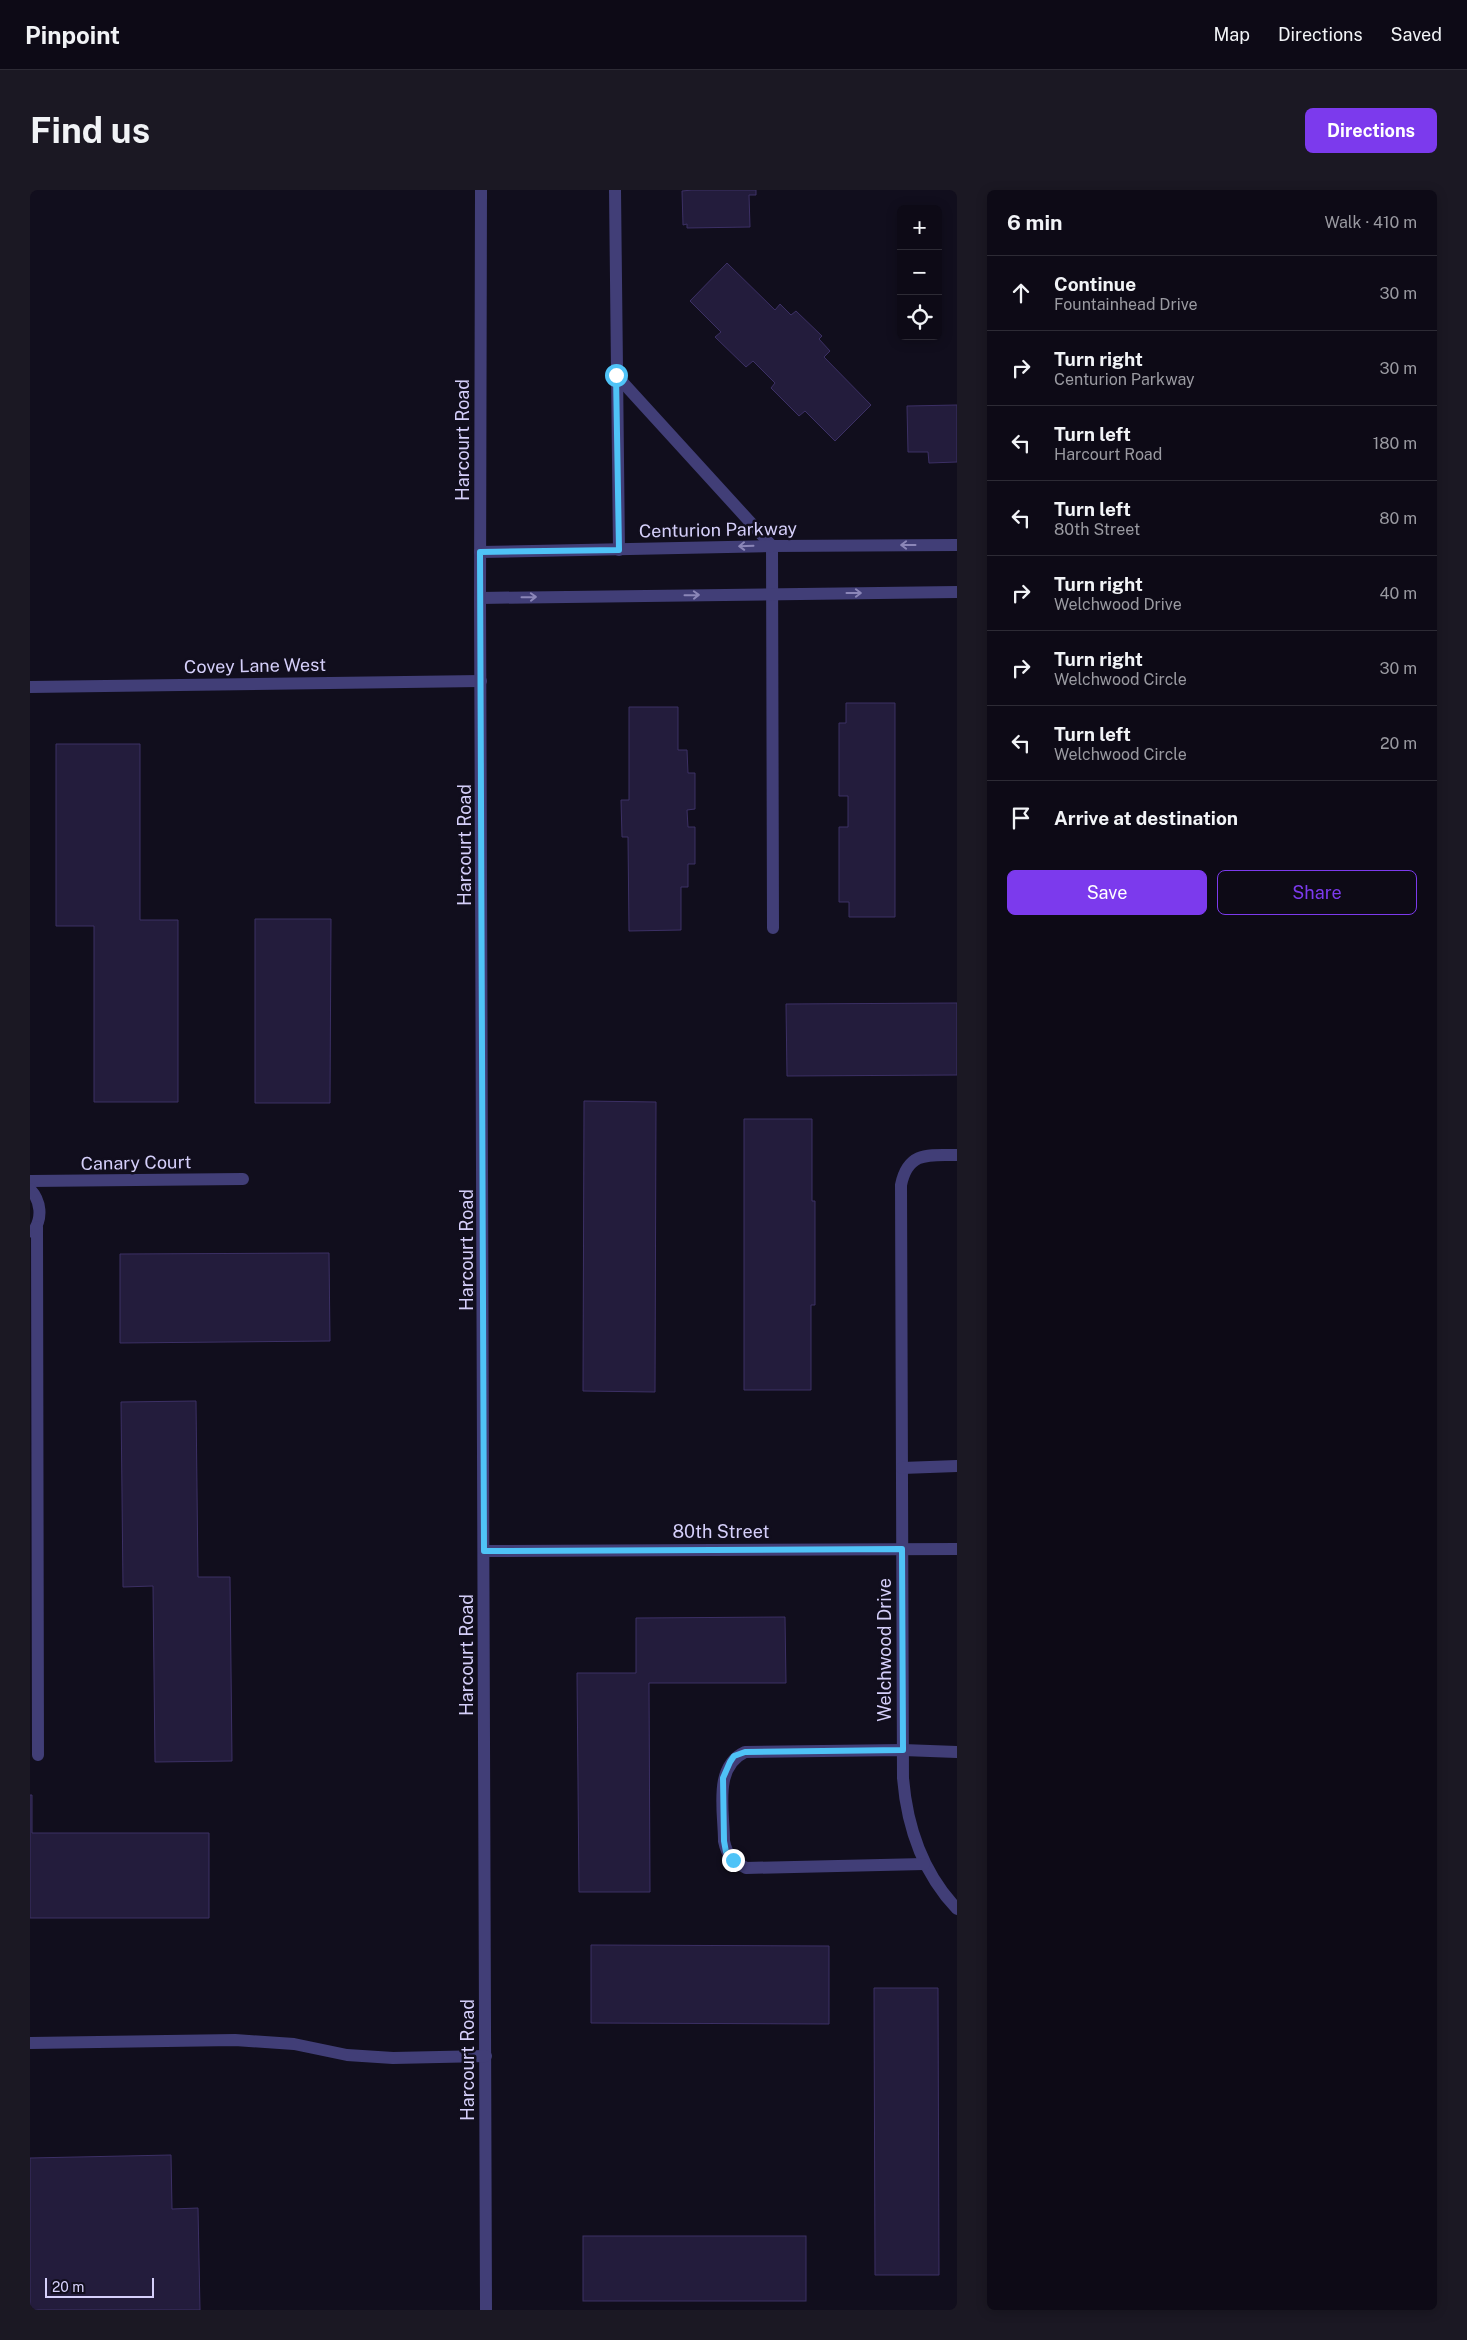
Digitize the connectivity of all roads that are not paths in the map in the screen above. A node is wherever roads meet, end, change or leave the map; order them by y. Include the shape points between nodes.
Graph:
1 (481, 190) edge
2 (615, 190) edge
3 (616, 375) junction
4 (957, 545) edge
5 (772, 546) junction
6 (619, 550) junction
7 (480, 552) junction
8 (957, 592) edge
9 (772, 593) junction
10 (480, 598) junction
11 (481, 681) junction
12 (30, 687) edge
13 (773, 928) dead end
14 (957, 1155) edge
15 (243, 1179) dead end
16 (30, 1182) edge
17 (30, 1189) edge
18 (33, 1231) edge
19 (957, 1466) edge
20 (902, 1468) junction
21 (957, 1548) edge
22 (902, 1549) junction
23 (484, 1551) junction
24 (903, 1750) junction
25 (957, 1752) edge
26 (38, 1755) dead end
27 (924, 1864) junction
28 (956, 1907) edge
29 (30, 2043) edge
30 (486, 2056) junction
31 (486, 2310) edge

1 - 7 street, Harcourt Road
2 - 3 street
3 - 5 street
3 - 6 street
4 -> 5 street, Centurion Parkway
5 -> 6 street, Centurion Parkway
5 - 9 street
6 - 7 street, Centurion Parkway
7 - 10 street, Harcourt Road
9 -> 8 street
10 -> 9 street
9 - 13 street
10 - 11 street, Harcourt Road
11 - 12 street, Covey Lane West
11 - 23 street, Harcourt Road
14 - 20 street, Welchwood Drive via 927,1155 913,1160 901,1185
15 - 16 street, Canary Court
17 - 18 street via 40,1209
18 - 26 street
19 - 20 street
20 - 22 street, Welchwood Drive
21 - 22 street, 80th Street
22 - 23 street, 80th Street
22 - 24 street, Welchwood Drive
23 - 30 street, Harcourt Road
24 - 25 street
24 - 27 street, Welchwood Drive via 905,1805 910,1829
24 - 27 street via 745,1752 734,1756 723,1778 726,1852 746,1868
27 - 28 street, Welchwood Drive
29 - 30 street via 235,2040 294,2044 347,2055 393,2058
30 - 31 street, Harcourt Road

